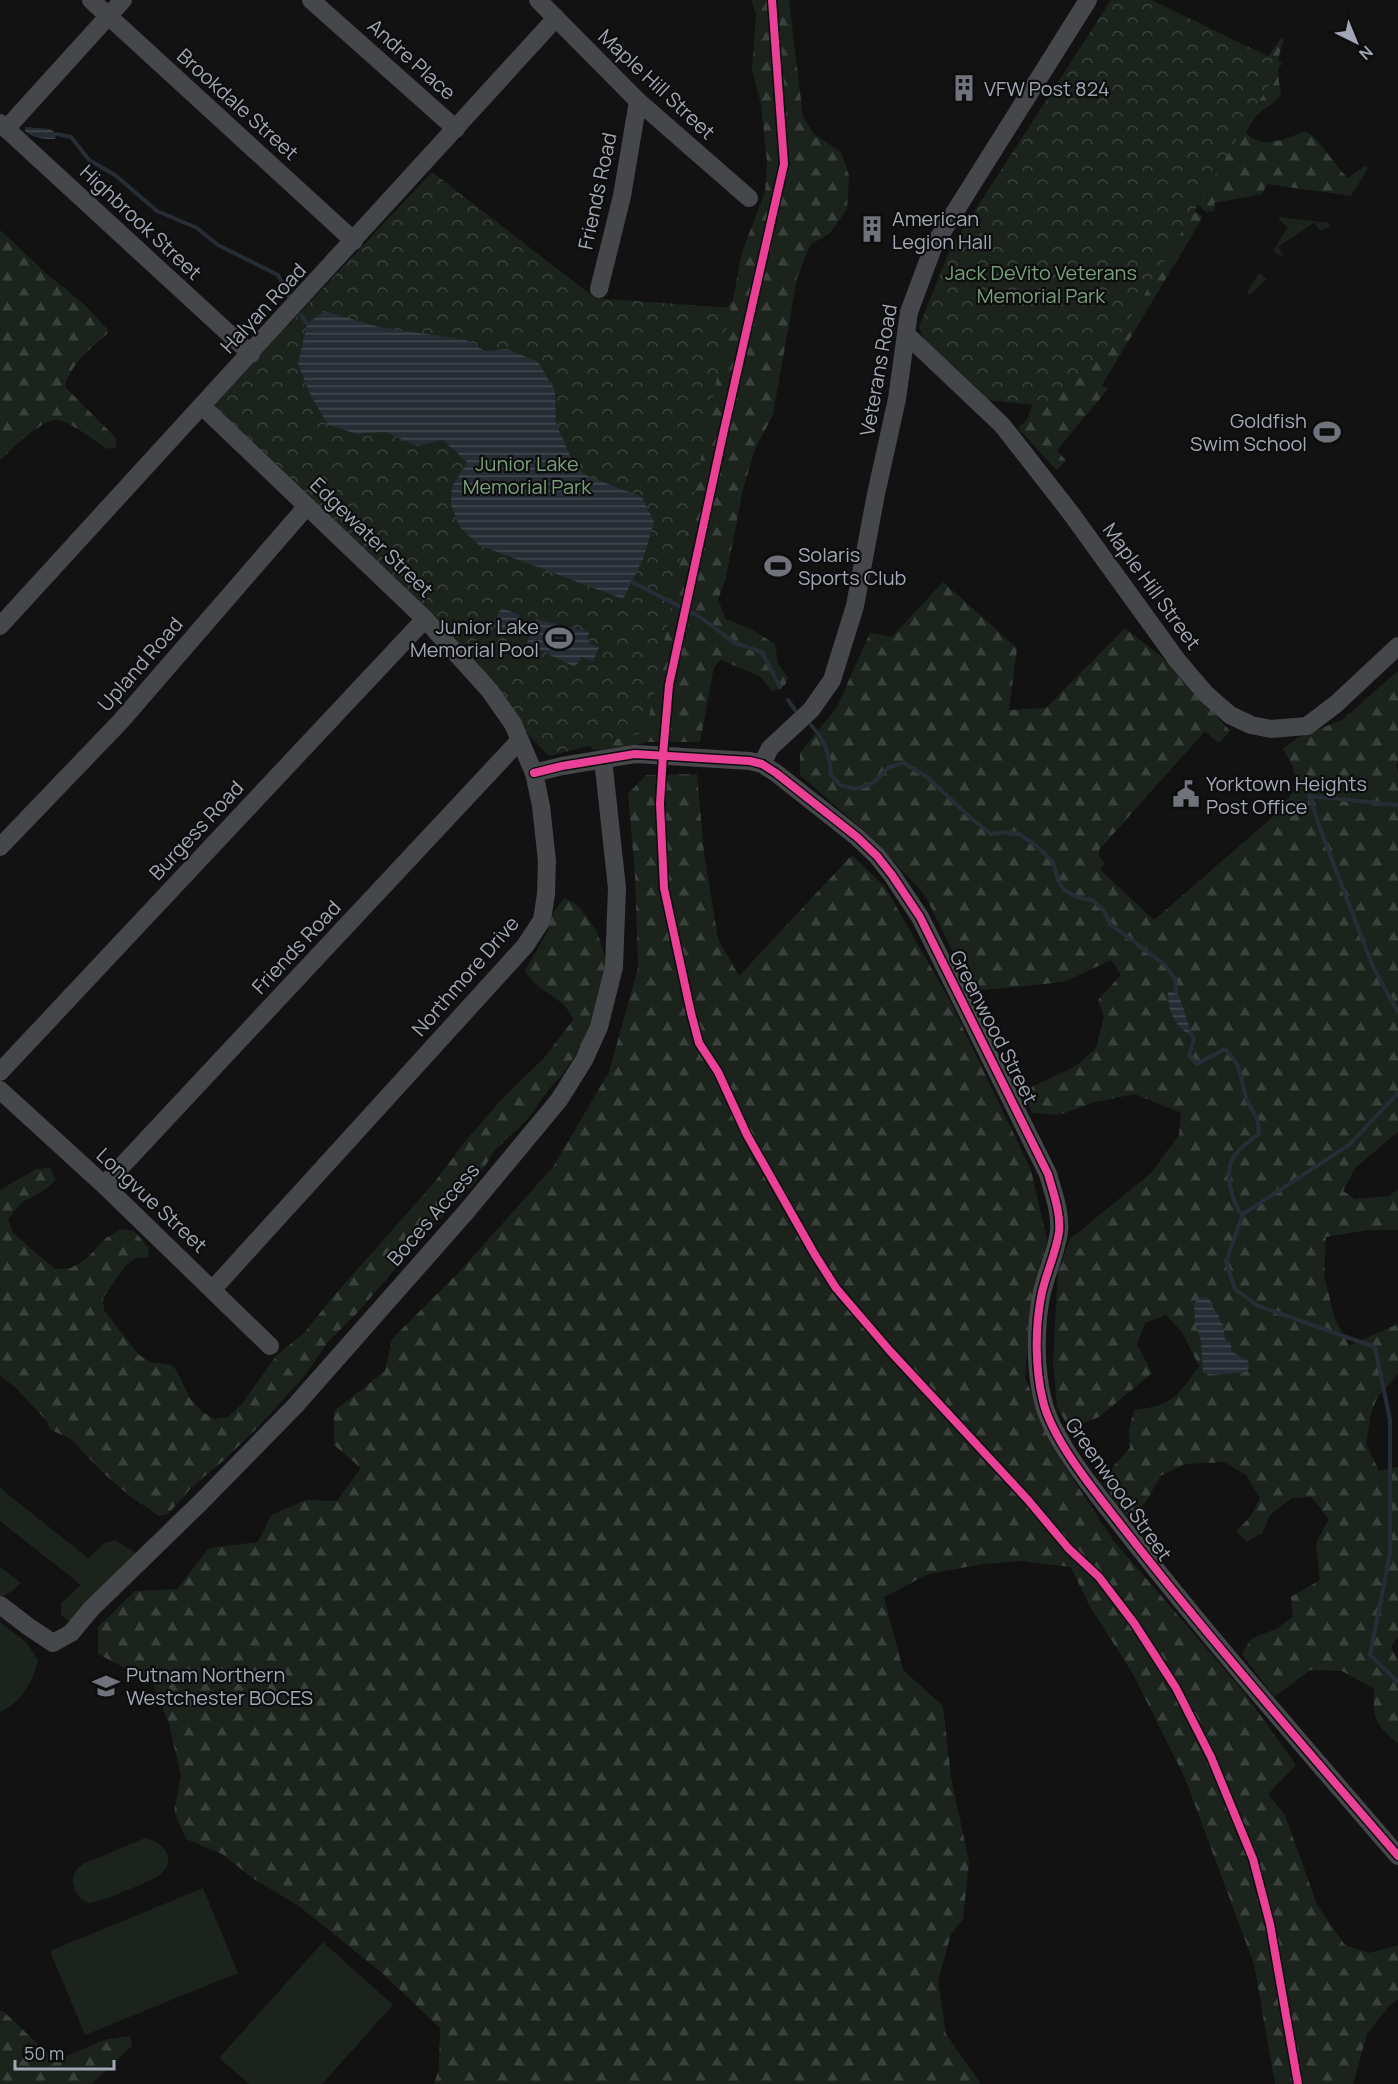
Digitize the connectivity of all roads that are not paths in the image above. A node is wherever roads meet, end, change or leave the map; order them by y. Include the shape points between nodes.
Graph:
1 (91, 0) edge
2 (123, 0) edge
3 (311, 0) edge
4 (538, 0) edge
5 (1088, 0) edge
6 (109, 16) junction
7 (556, 18) junction
8 (638, 101) junction
9 (3, 126) edge
10 (456, 129) junction
11 (749, 198) dead end
12 (354, 241) junction
13 (599, 289) dead end
14 (906, 334) junction
15 (251, 354) junction
16 (202, 406) junction
17 (307, 506) junction
18 (425, 619) junction
19 (0, 626) edge
20 (1398, 646) edge
21 (520, 740) junction
22 (603, 759) junction
23 (762, 764) junction
24 (534, 773) junction
25 (0, 847) edge
26 (0, 1072) edge
27 (0, 1090) edge
28 (104, 1185) junction
29 (213, 1289) junction
30 (270, 1346) dead end
31 (0, 1605) edge
32 (1398, 1856) edge

1 - 6 street, Brookdale Street
2 - 6 street
3 - 10 street, Andre Place
4 - 7 street, Maple Hill Street
5 - 14 street, Veterans Road via 934,245 909,312
6 - 9 street
6 - 12 street, Brookdale Street
7 - 8 street, Maple Hill Street
7 - 10 street, Halyan Road
8 - 11 street, Maple Hill Street
8 - 13 street, Friends Road via 622,196
9 - 15 street, Highbrook Street
10 - 12 street, Halyan Road
12 - 15 street, Halyan Road
14 - 20 street, Maple Hill Street via 1002,425 1177,660 1230,715 1270,729 1307,726
14 - 23 street, Veterans Road via 897,399 855,606 832,680 811,710 770,748
15 - 16 street, Halyan Road
16 - 17 street, Edgewater Street
16 - 19 street, Halyan Road
17 - 18 street, Edgewater Street
17 - 25 street, Upland Road via 120,722
18 - 21 street, Edgewater Street via 490,691
18 - 26 street, Burgess Road
21 - 24 street, Edgewater Street
21 - 28 street, Friends Road
22 - 23 street via 626,754
22 - 24 street
22 - 31 street, Boces Access via 617,888 614,967 599,1027 584,1060 558,1100 466,1212 295,1406 71,1633 53,1642
23 - 32 street, Greenwood Street via 857,837 892,875 920,917 1048,1174 1059,1231 1041,1297 1038,1366 1043,1401 1057,1436 1168,1585
24 - 29 street, Northmore Drive via 547,861 542,920 525,946
27 - 28 street, Longvue Street
28 - 29 street, Longvue Street
29 - 30 street, Longvue Street

